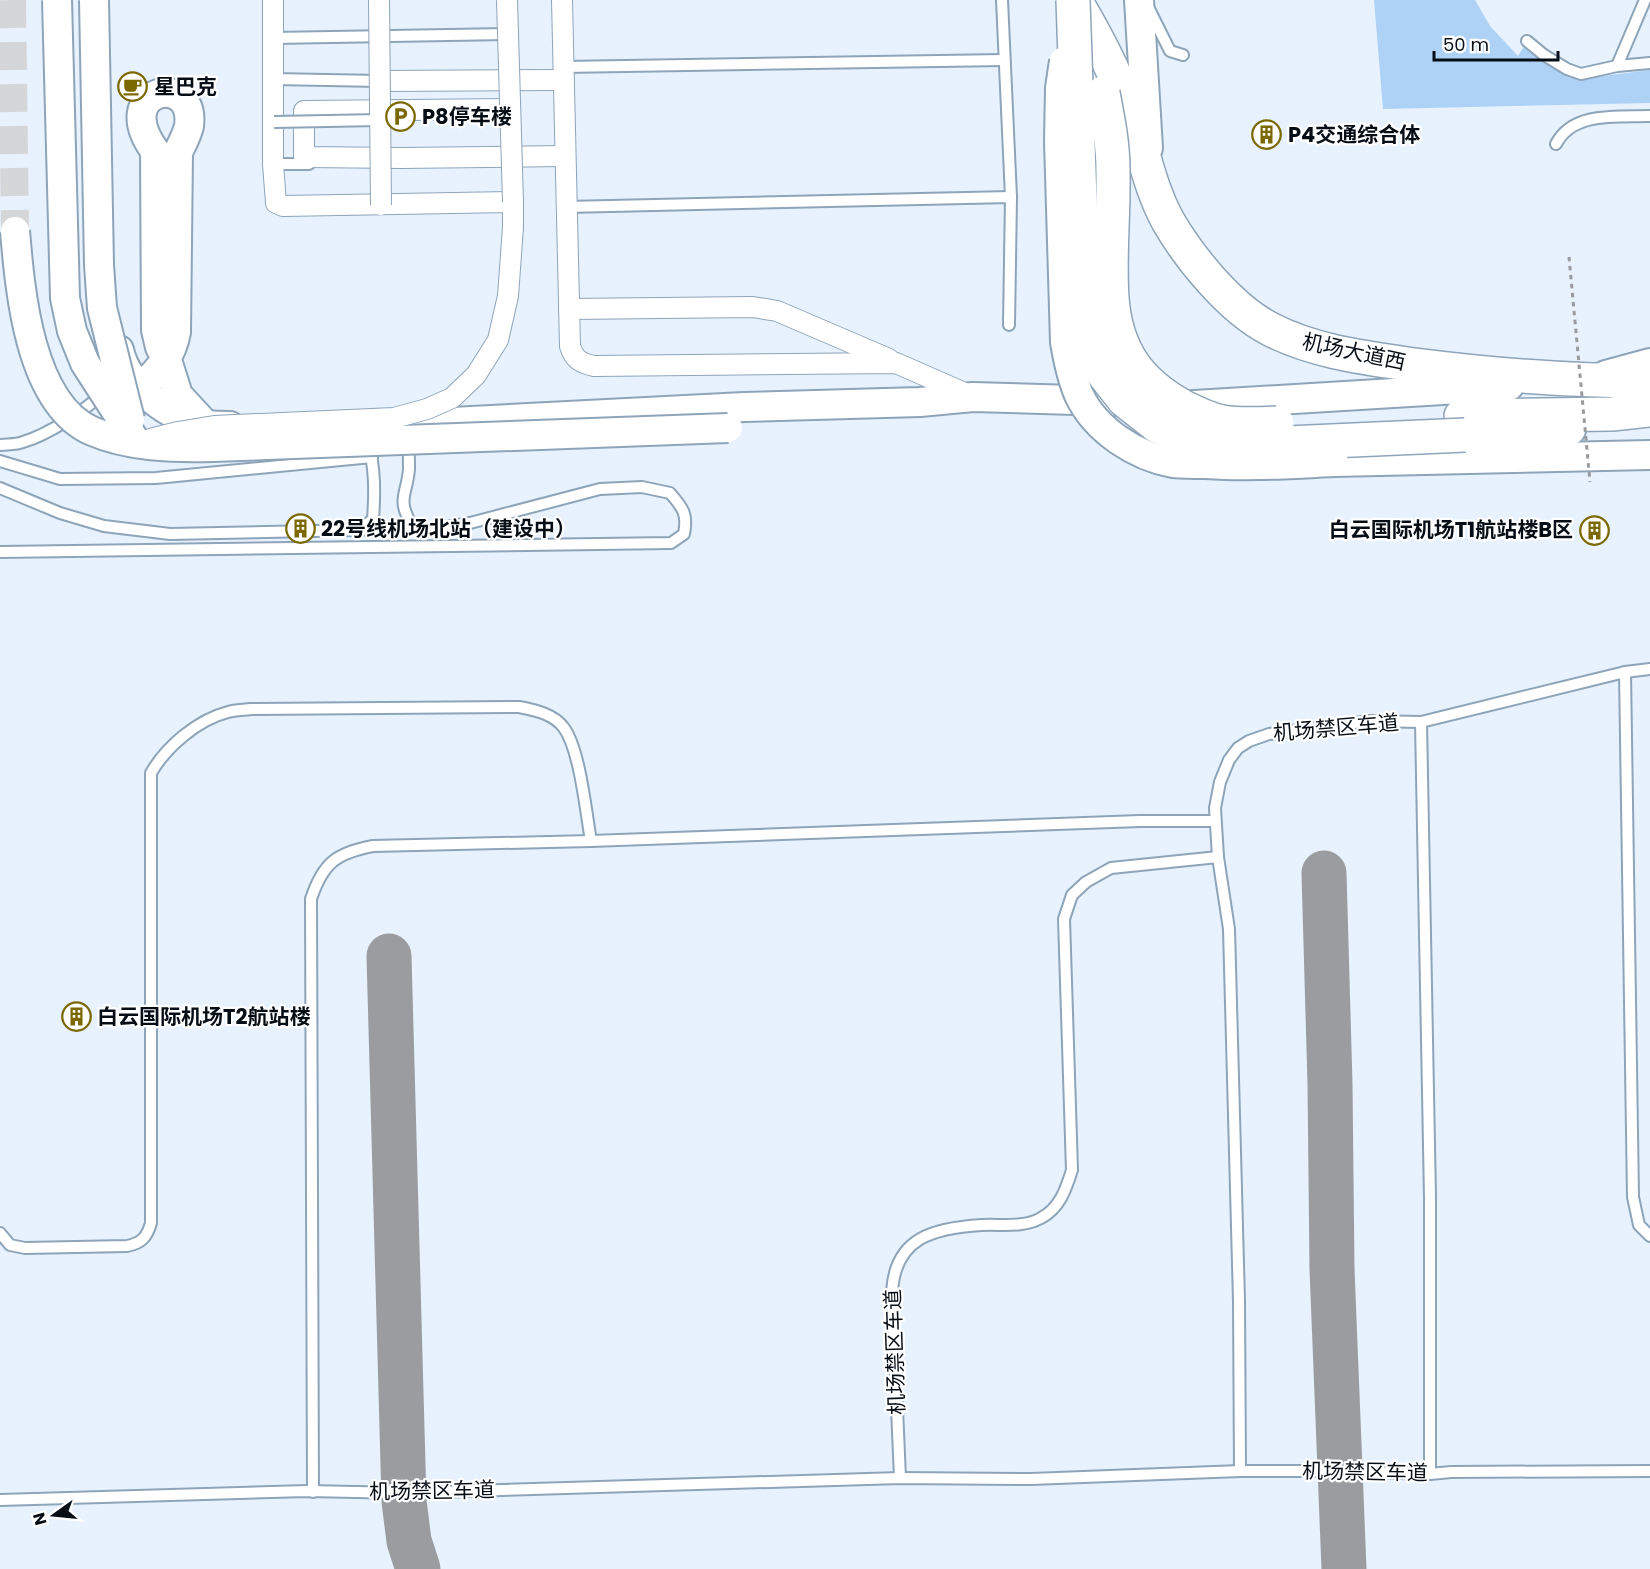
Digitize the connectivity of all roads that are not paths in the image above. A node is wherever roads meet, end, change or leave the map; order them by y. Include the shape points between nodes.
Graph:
1 (57, 0) edge
2 (94, 0) edge
3 (102, 0) edge
4 (273, 0) edge
5 (379, 0) edge
6 (507, 0) edge
7 (562, 0) edge
8 (1002, 0) edge
9 (1053, 0) edge
10 (1074, 0) edge
11 (1139, 0) edge
12 (1145, 0) edge
13 (1645, 0) edge
14 (507, 34) junction
15 (379, 36) junction
16 (273, 38) junction
17 (1527, 41) dead end
18 (1184, 56) dead end
19 (1004, 60) junction
20 (1650, 63) edge
21 (1617, 66) junction
22 (563, 73) junction
23 (273, 79) junction
24 (380, 81) junction
25 (510, 109) junction
26 (1650, 116) edge
27 (380, 120) junction
28 (274, 122) junction
29 (1556, 144) dead end
30 (565, 156) junction
31 (512, 160) junction
32 (273, 164) junction
33 (381, 164) junction
34 (1150, 182) junction
35 (1011, 197) junction
36 (513, 202) junction
37 (381, 205) junction
38 (566, 207) junction
39 (15, 231) tunnel mouth
40 (569, 309) junction
41 (1009, 325) dead end
42 (167, 360) junction
43 (122, 363) junction
44 (896, 363) junction
45 (1650, 363) edge
46 (1582, 381) junction
47 (1650, 381) edge
48 (140, 389) junction
49 (973, 397) junction
50 (1204, 405) junction
51 (1650, 410) edge
52 (205, 424) junction
53 (408, 424) junction
54 (1463, 425) junction
55 (1650, 426) edge
56 (364, 427) junction
57 (135, 442) junction
58 (0, 445) edge
59 (1650, 455) edge
60 (372, 458) junction
61 (0, 460) edge
62 (0, 488) edge
63 (412, 525) junction
64 (360, 530) junction
65 (0, 552) edge
66 (1650, 669) edge
67 (1624, 672) junction
68 (1421, 722) junction
69 (1215, 821) junction
70 (591, 842) junction
71 (1218, 857) junction
72 (0, 1233) edge
73 (1650, 1236) edge
74 (1240, 1471) junction
75 (1650, 1471) edge
76 (1430, 1474) junction
77 (900, 1478) junction
78 (313, 1492) junction
79 (0, 1500) edge

1 - 57 main road, bridge via 64,298 85,363
2 - 57 main road, bridge via 102,308
3 - 43 main road via 107,264 112,319
4 - 16 street
5 - 15 street, bridge
6 - 14 street, bridge
7 - 22 street
8 - 19 lane
9 - 54 highway, bridge via 1076,33 1103,93 1113,170 1112,299 1126,354 1142,378 1163,396 1198,415 1222,422
10 - 34 highway, 机场大道西 via 1112,69 1132,117
10 - 54 highway, bridge via 1087,330 1102,372 1124,400 1157,426 1187,439 1221,446
10 - 59 main road, bridge via 1060,88 1065,342 1080,397 1100,424 1120,441 1173,463 1226,466
11 - 34 main road
12 - 18 lane via 1170,51
13 - 21 lane
14 - 15 lane
14 - 25 street, bridge
15 - 16 lane
15 - 24 street, bridge
16 - 23 street
17 - 21 lane via 1551,60 1581,74
19 - 22 lane
19 - 35 lane
20 - 21 lane
22 - 24 street
22 - 30 street
23 - 24 lane
23 - 28 street
24 - 27 street, bridge
25 - 30 street via 304,111 304,157
25 - 31 street, bridge
26 - 29 lane via 1585,120 1562,133
27 - 28 lane, bridge
27 - 33 street, bridge
28 - 32 street
30 - 38 street
31 - 33 lane
31 - 36 street, bridge
32 - 33 lane
32 - 37 street via 274,196 279,205
33 - 37 street, bridge
34 - 46 highway, 机场大道西 via 1168,220 1212,282 1268,328 1304,344 1388,361
35 - 38 lane
35 - 41 lane
36 - 37 street
36 - 57 street, bridge via 508,296 498,340 476,375 452,398 394,418 214,426
38 - 40 street
39 - 57 main road, bridge via 21,292 47,385 63,409 90,430
40 - 44 street via 753,307 777,311
40 - 44 street via 572,354 583,364 594,366
42 - 42 main road via 176,332 178,152 188,120 183,102 174,93 161,92 149,98 142,110 141,126 155,151 156,330
42 - 48 main road
42 - 52 main road via 178,395
43 - 48 main road
43 - 58 lane via 112,386 91,404 22,443
44 - 49 street
45 - 46 main road
46 - 47 highway, 机场大道西
46 - 50 main road
48 - 52 main road via 168,410
49 - 50 main road
49 - 53 main road
50 - 57 main road, bridge via 213,447 174,448
51 - 54 highway
52 - 56 main road via 273,429
53 - 56 main road
53 - 63 lane via 409,471 404,512
54 - 55 main road
56 - 60 lane
60 - 61 lane via 156,478 60,479
60 - 64 lane via 373,519
62 - 64 lane via 104,526 170,534
63 - 64 lane
63 - 65 lane via 432,529 470,523 600,489 642,487 670,493 683,509 686,522 684,534 671,543
66 - 67 lane, 机场禁区车道
67 - 68 lane, 机场禁区车道
67 - 73 lane via 1633,1197 1639,1225
68 - 69 lane, 机场禁区车道 via 1370,721 1269,734 1249,741 1238,748 1223,771
68 - 76 lane via 1430,1198
69 - 70 lane
69 - 71 lane, 机场禁区车道
70 - 72 lane via 575,750 564,726 541,711 251,709 227,712 203,723 172,744 151,773 148,1235 127,1246 25,1248 10,1245
70 - 78 lane via 374,846 354,849 332,861 318,877 311,899
71 - 74 lane via 1228,929
71 - 77 lane, 机场禁区车道 via 1111,868 1072,895 1064,919 1072,1170 1061,1200 1041,1218 1008,1226 946,1230 920,1239 903,1252 892,1275
74 - 76 lane, 机场禁区车道
74 - 77 lane, 机场禁区车道 via 1031,1479
75 - 76 lane, 机场禁区车道
77 - 78 lane, 机场禁区车道 via 404,1493
78 - 79 lane, 机场禁区车道

